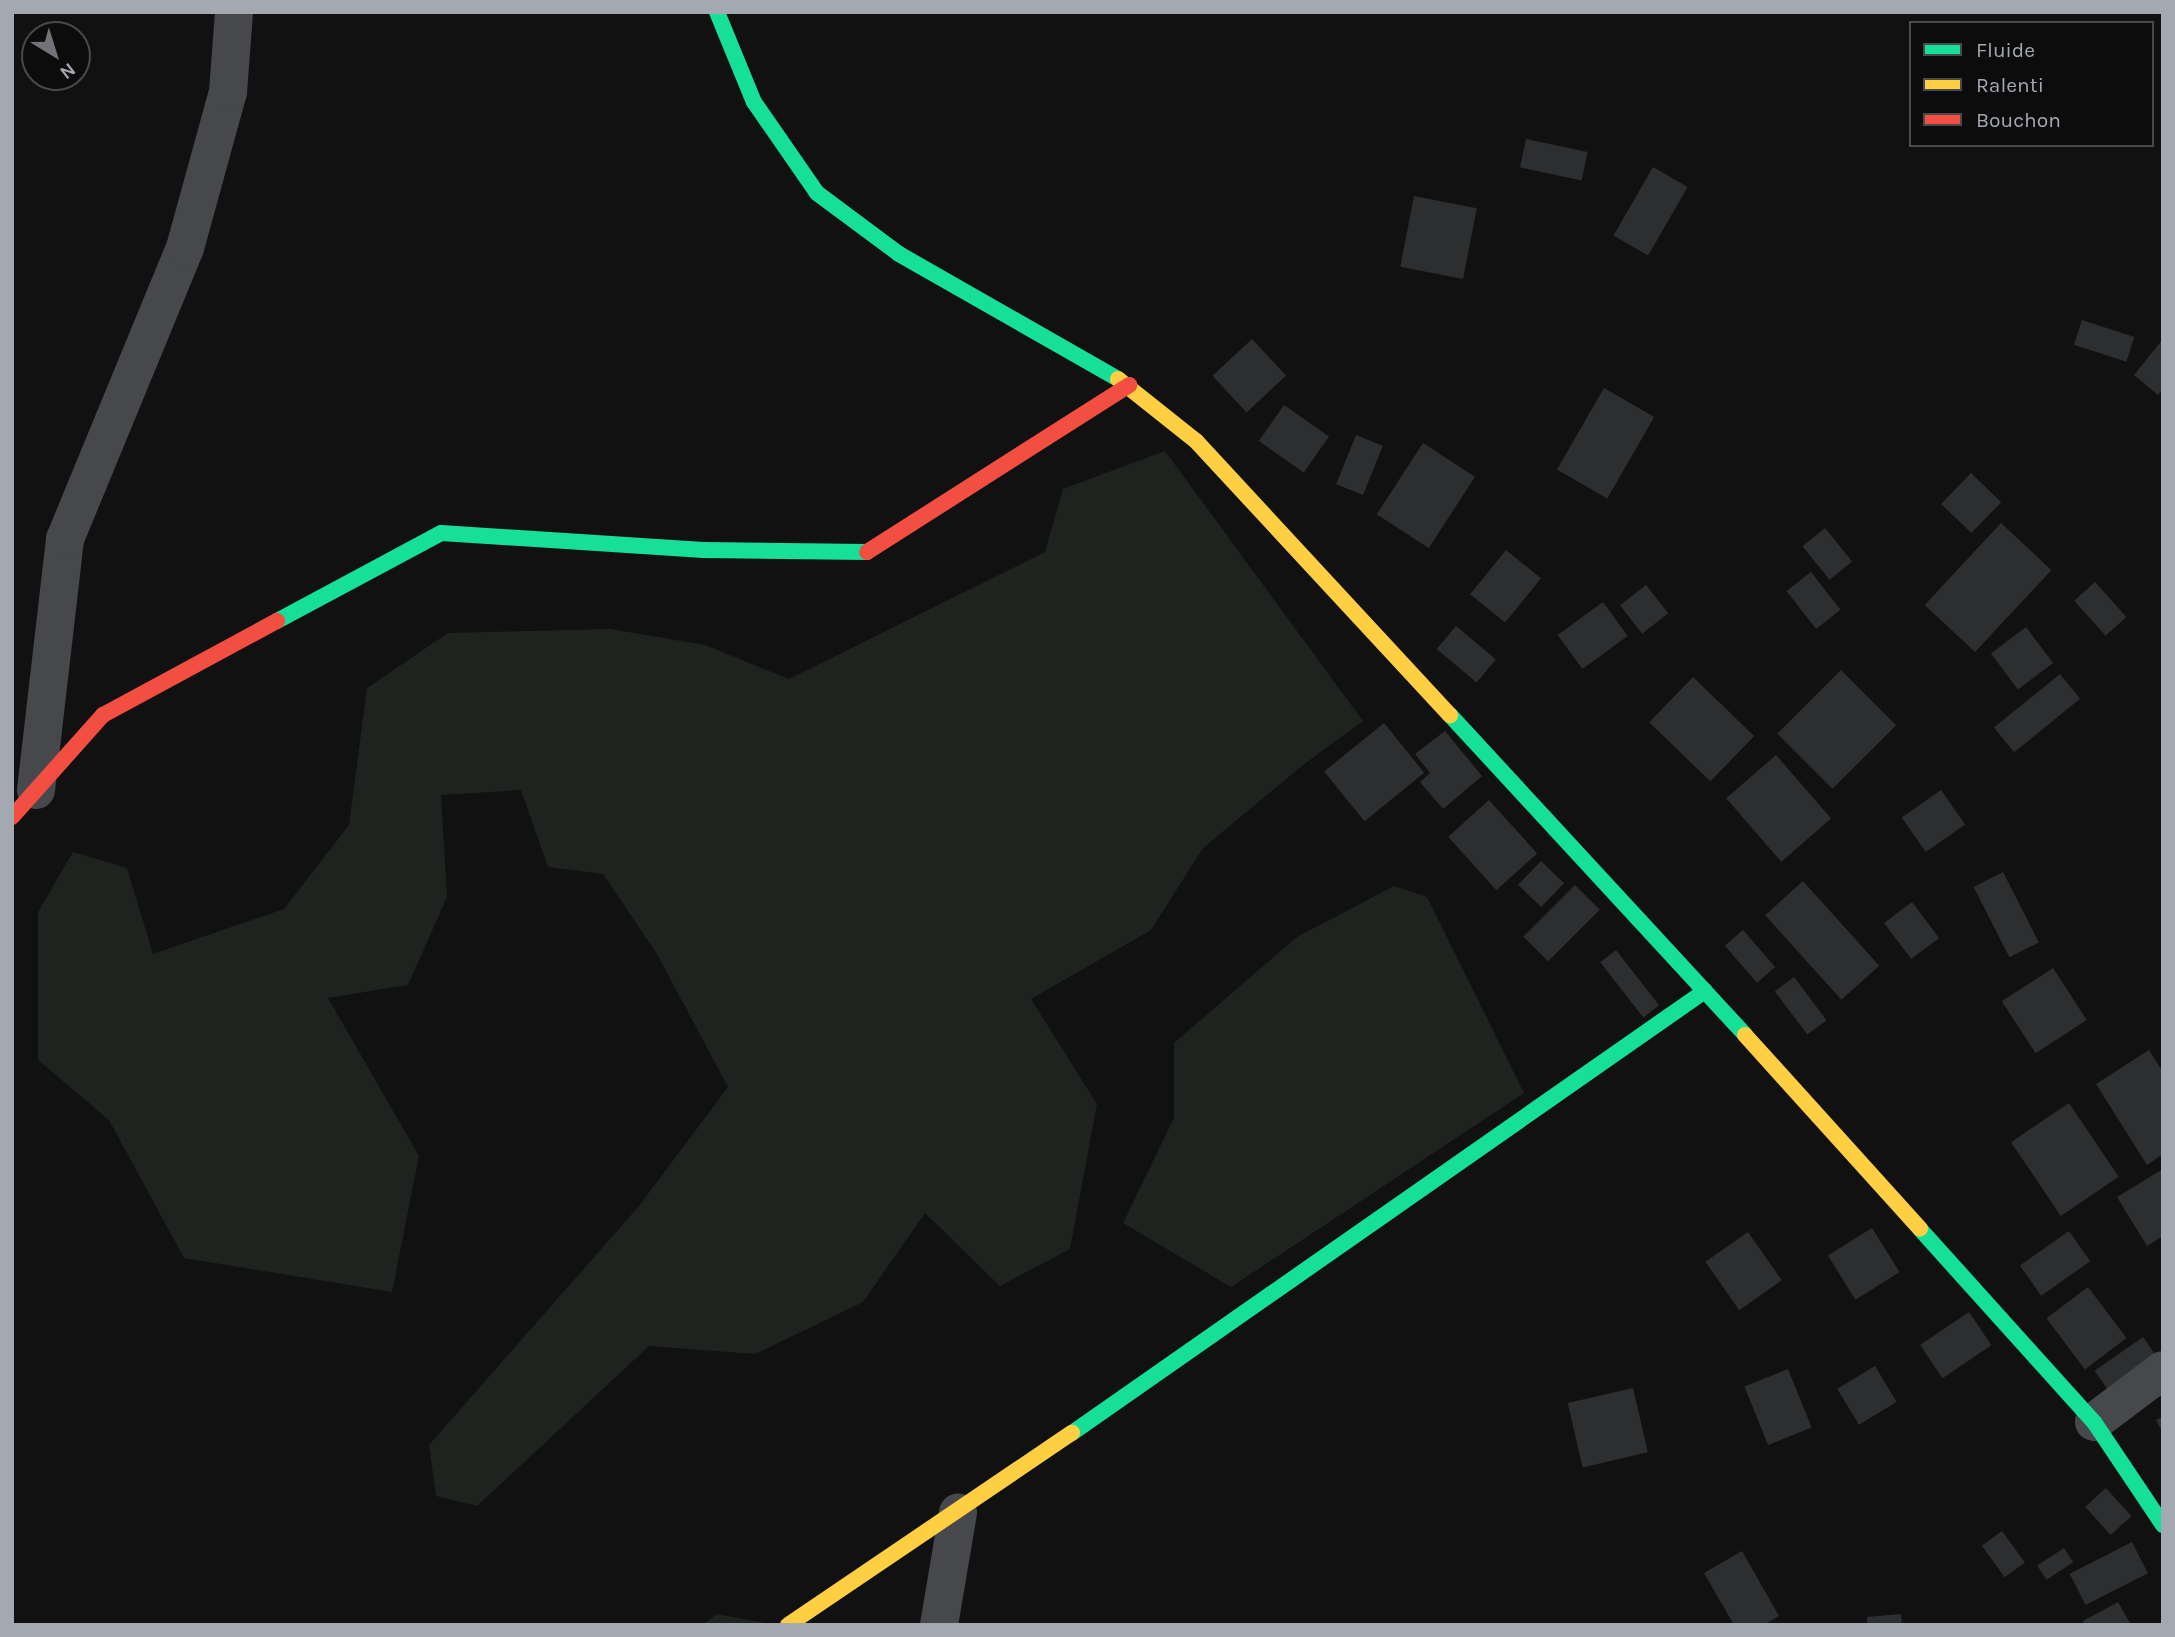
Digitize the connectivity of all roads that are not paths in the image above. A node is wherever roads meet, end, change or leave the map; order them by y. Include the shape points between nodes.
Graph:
1 (234, 12) edge
2 (717, 12) edge
3 (1129, 385) junction
4 (24, 804) edge
5 (1704, 991) junction
6 (2163, 1370) edge
7 (2094, 1422) junction
8 (958, 1513) junction
9 (2163, 1525) edge
10 (788, 1625) edge
11 (939, 1625) edge

1 - 4 street via 228,92 185,248 65,539
2 - 3 street via 754,102 817,193 899,254
3 - 4 street via 869,552 703,550 441,533 103,715
3 - 5 street via 1196,441
5 - 7 street
5 - 8 street
6 - 7 street
7 - 9 street
8 - 10 street
8 - 11 street

